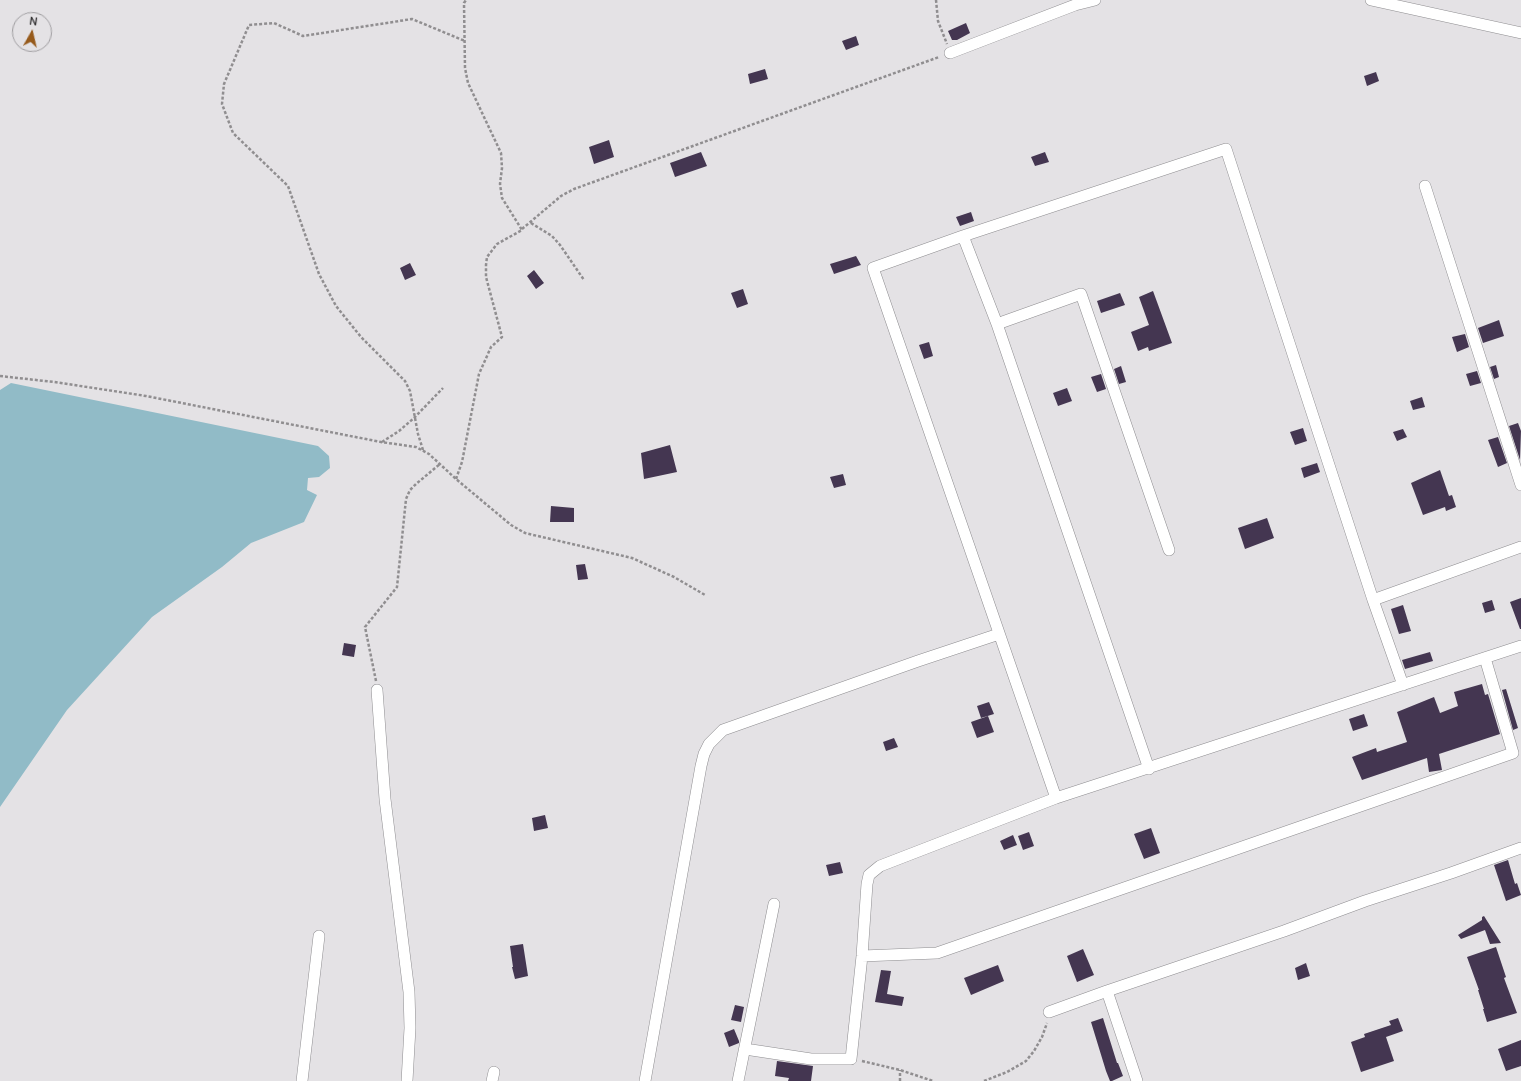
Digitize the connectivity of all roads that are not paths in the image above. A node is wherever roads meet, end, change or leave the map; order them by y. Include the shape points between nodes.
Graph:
1 (1095, 0) edge
2 (1370, 0) edge
3 (1521, 33) edge
4 (950, 53) road end
5 (1425, 186) dead end
6 (963, 236) junction
7 (997, 324) junction
8 (1521, 484) edge
9 (1521, 547) edge
10 (1169, 550) dead end
11 (1373, 600) junction
12 (999, 634) junction
13 (1521, 646) edge
14 (1485, 658) junction
15 (1403, 685) junction
16 (377, 690) road end
17 (1149, 769) junction
18 (1056, 798) junction
19 (1521, 848) edge
20 (774, 904) dead end
21 (319, 936) dead end
22 (862, 956) junction
23 (1107, 991) junction
24 (1049, 1012) road end
25 (745, 1049) junction
26 (302, 1081) edge
27 (406, 1081) edge
28 (645, 1081) edge
29 (738, 1081) edge
30 (1137, 1081) edge

1 - 4 street via 1075,5
2 - 3 street
5 - 8 street
6 - 7 street
6 - 11 street via 1226,149
6 - 12 street via 872,268
7 - 10 street via 1081,294
7 - 17 street
9 - 11 street
11 - 15 street
12 - 18 street
12 - 28 street via 723,730 709,744 701,766
13 - 14 street
14 - 15 street
14 - 22 street via 1513,753 937,953
15 - 17 street
16 - 27 street via 385,799 409,992 410,1028
17 - 18 street
18 - 22 street via 876,868 869,875 867,884
19 - 23 street
20 - 25 street
21 - 26 street
22 - 25 street via 851,1058 811,1059
23 - 24 street
23 - 30 street
25 - 29 street

